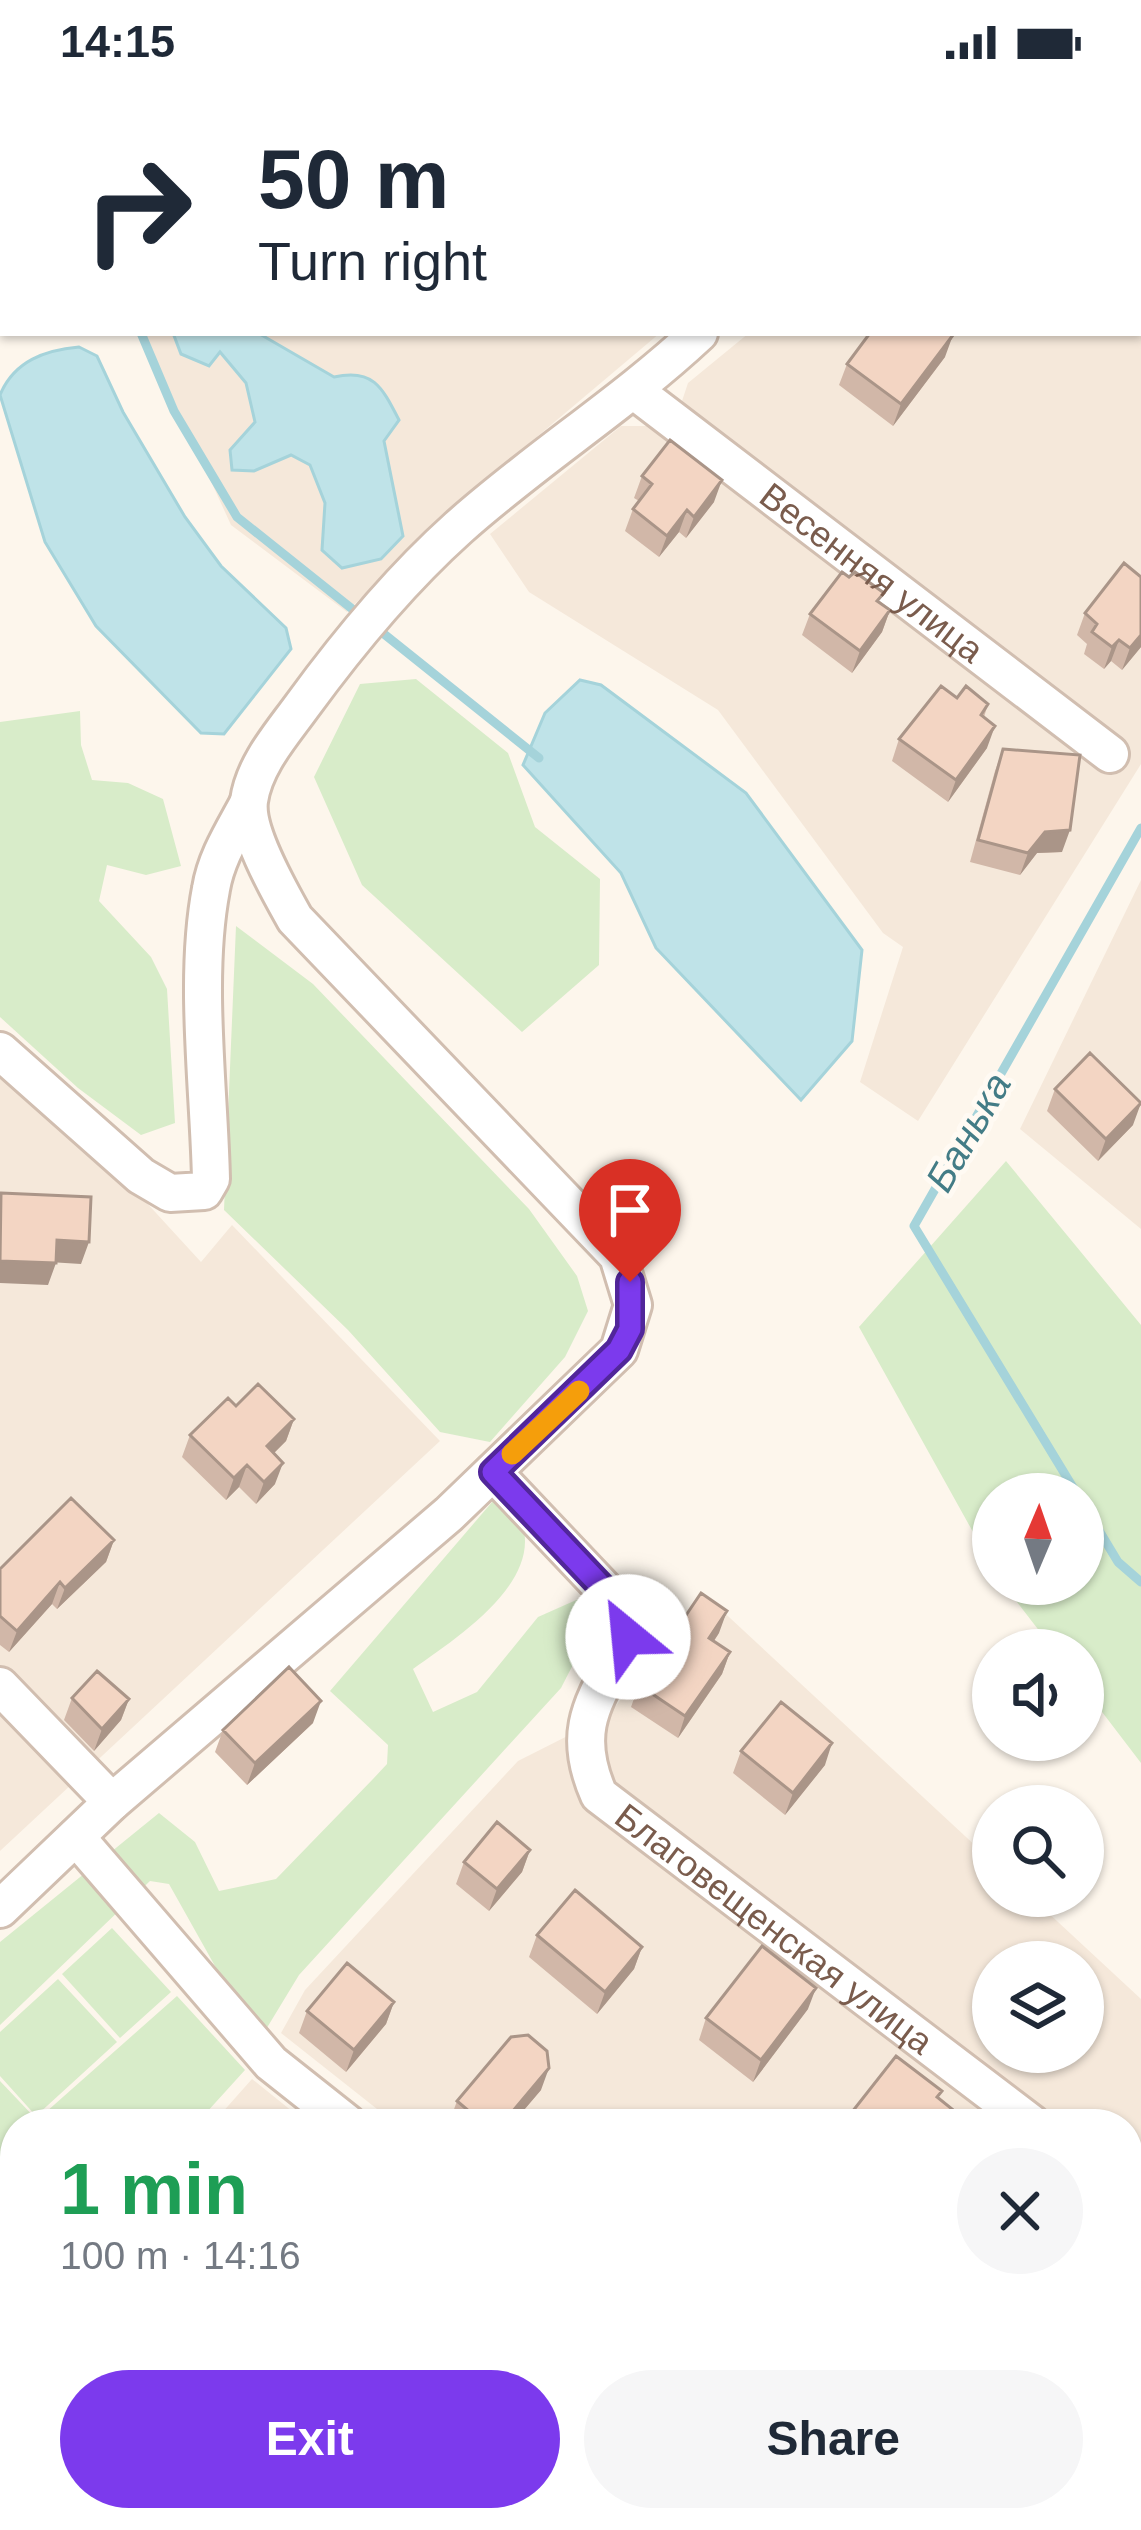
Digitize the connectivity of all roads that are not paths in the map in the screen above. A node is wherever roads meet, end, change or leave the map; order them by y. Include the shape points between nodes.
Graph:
1 (696, 336) edge
2 (636, 392) junction
3 (1110, 754) dead end
4 (248, 804) junction
5 (0, 1052) edge
6 (493, 1472) junction
7 (0, 1686) edge
8 (112, 1802) junction
9 (76, 1837) junction
10 (0, 1910) edge
11 (329, 2109) edge
12 (1012, 2109) edge

1 - 2 street
2 - 3 street, Весенняя улица
2 - 4 street via 458,528 347,644 266,757
4 - 5 street via 211,887 211,1179 204,1191 170,1193 141,1176
4 - 6 street via 268,872 295,919 619,1256 630,1282 630,1329 619,1350
6 - 8 street
6 - 12 street, Благовещенская улица via 618,1604 628,1637 585,1719 583,1759 599,1796
7 - 8 street
8 - 9 street
9 - 10 street
9 - 11 street via 271,2062

